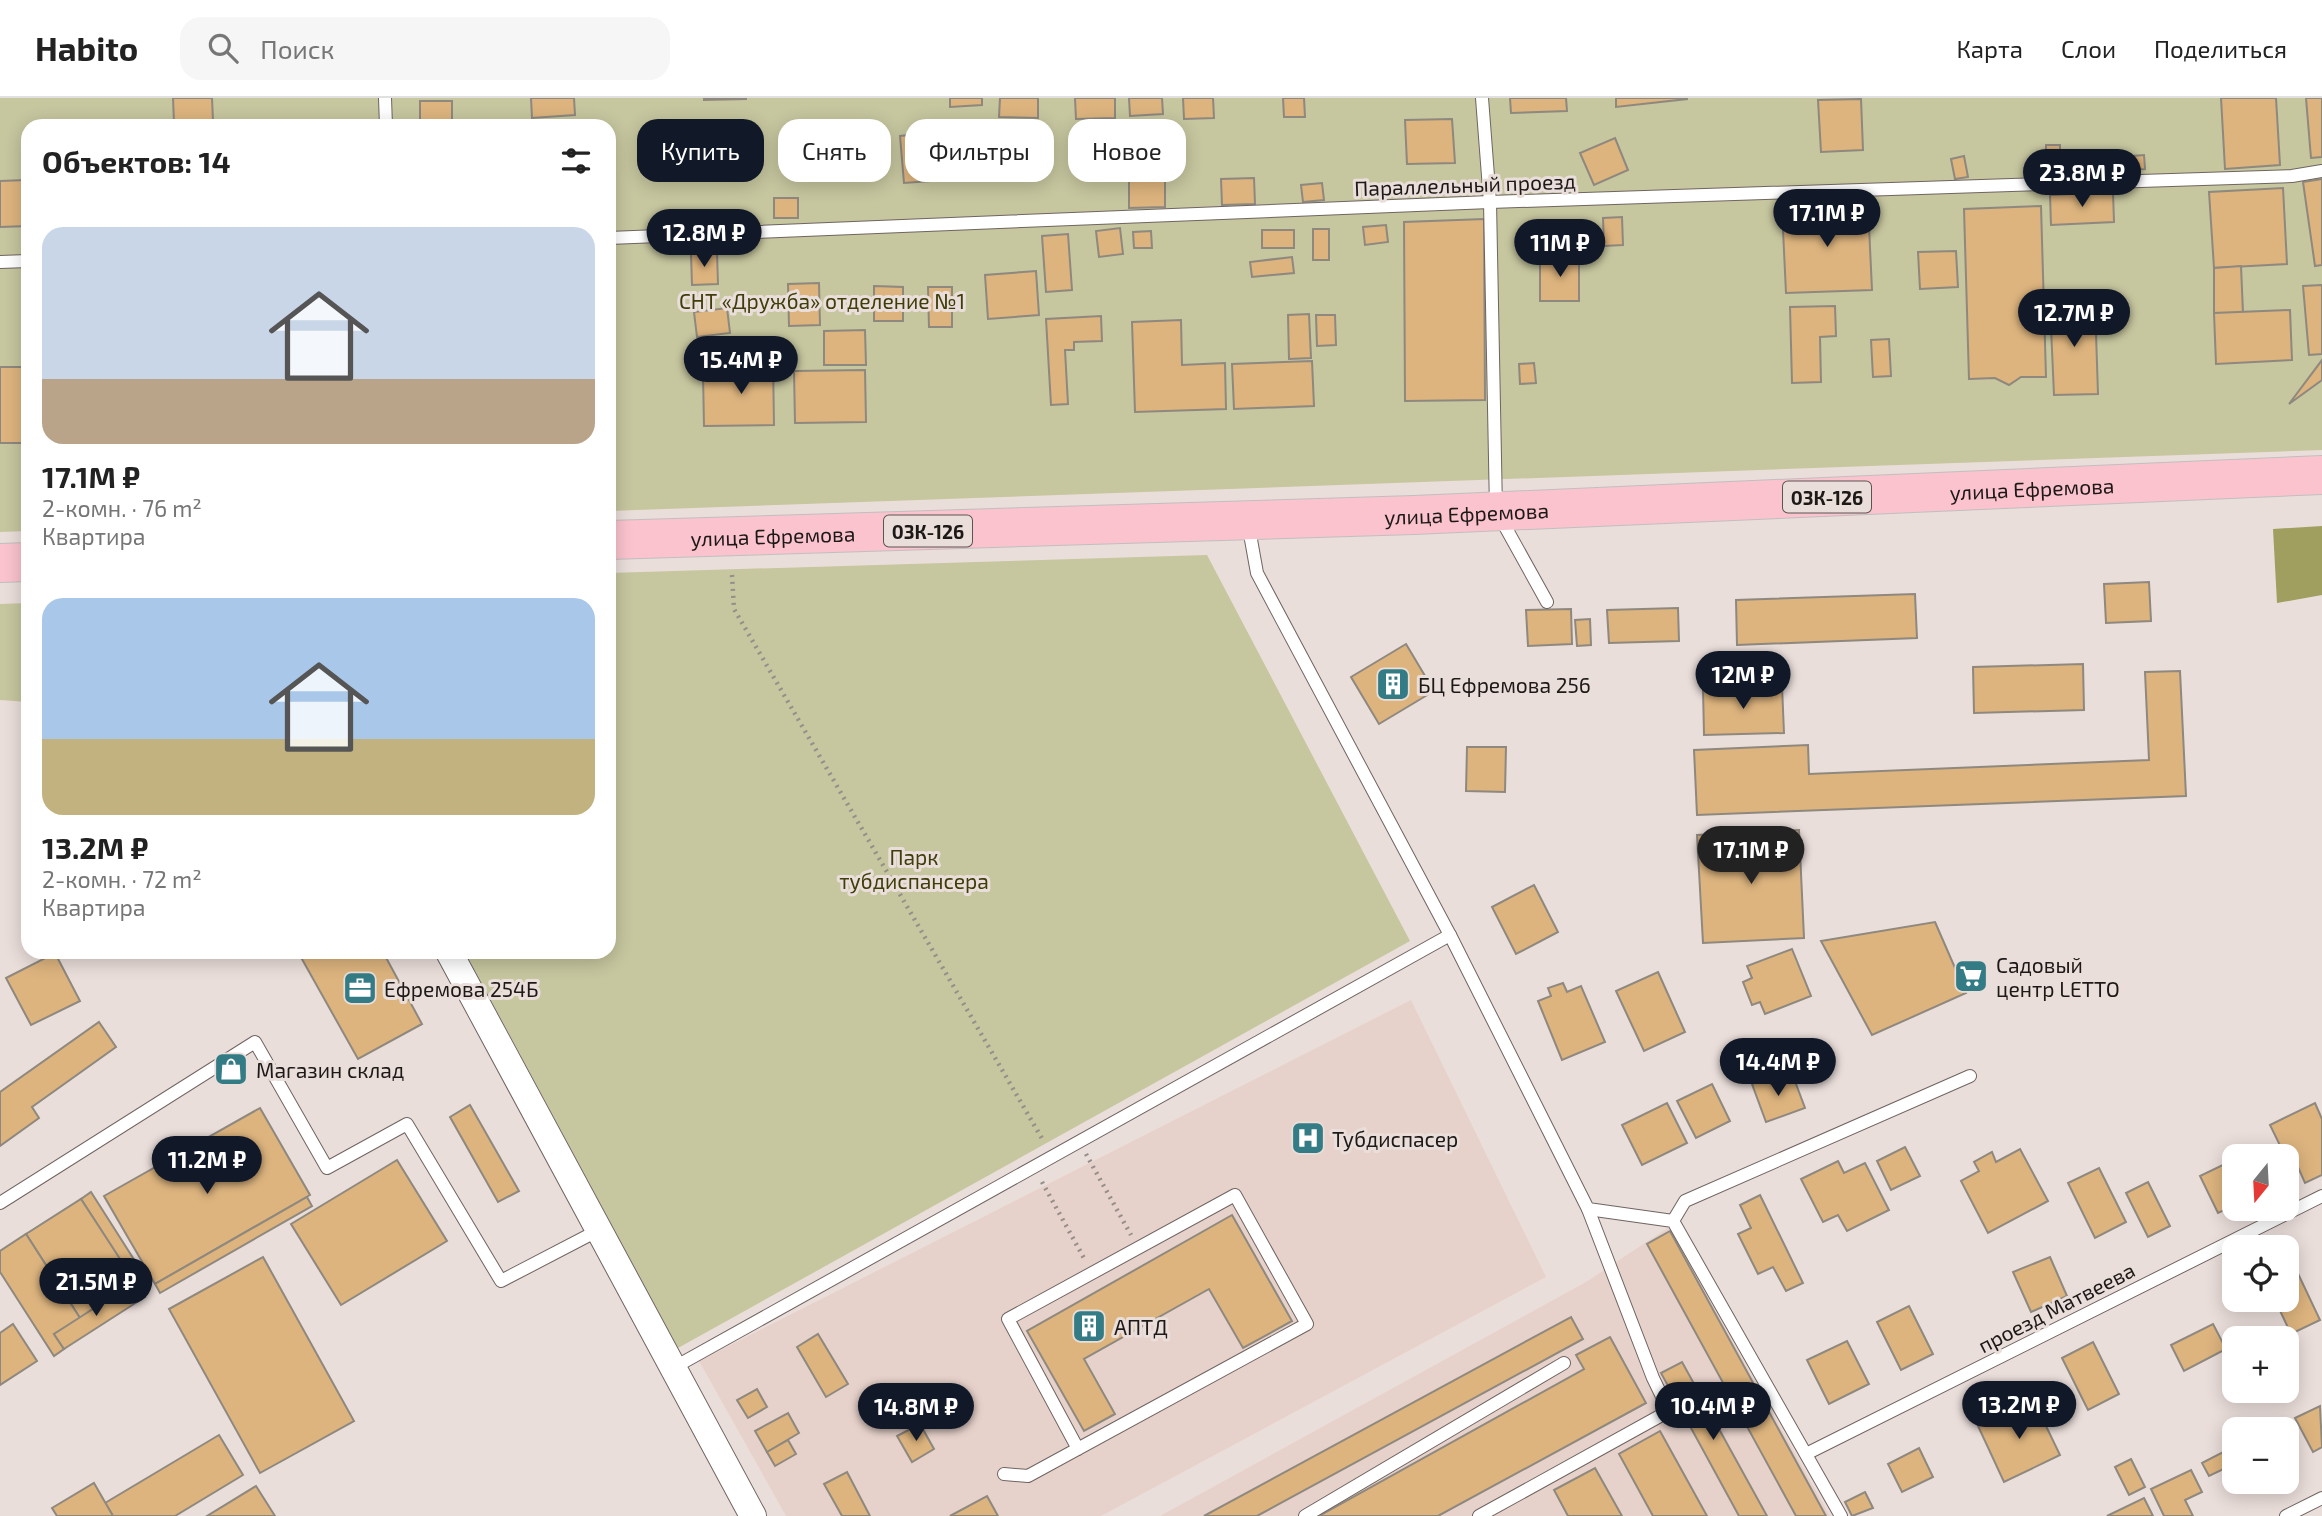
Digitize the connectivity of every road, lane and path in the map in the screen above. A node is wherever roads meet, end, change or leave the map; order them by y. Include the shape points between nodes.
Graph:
1 (385, 98) edge
2 (1482, 98) edge
3 (386, 119) edge
4 (2322, 171) edge
5 (1490, 202) junction
6 (616, 238) edge
7 (21, 261) edge
8 (0, 262) edge
9 (2322, 475) edge
10 (1496, 510) junction
11 (1248, 520) junction
12 (616, 540) edge
13 (21, 562) edge
14 (0, 563) edge
15 (732, 575) dead end
16 (1547, 602) dead end
17 (1450, 935) junction
18 (453, 959) edge
19 (1970, 1076) dead end
20 (1077, 1140) junction
21 (1051, 1155) junction
22 (1033, 1165) junction
23 (2322, 1196) edge
24 (0, 1203) edge
25 (1588, 1209) junction
26 (1672, 1221) junction
27 (597, 1231) junction
28 (1139, 1248) junction
29 (1093, 1273) junction
30 (1564, 1363) dead end
31 (673, 1368) junction
32 (1079, 1449) junction
33 (1808, 1453) junction
34 (1003, 1474) dead end
35 (2322, 1498) edge
36 (753, 1516) edge
37 (1305, 1516) edge
38 (1479, 1516) edge
39 (1842, 1516) edge
40 (2286, 1516) edge

1 - 3 lane
2 - 5 lane
4 - 5 lane, Параллельный проезд
5 - 6 lane, Параллельный проезд
5 - 10 lane
7 - 8 lane
9 - 10 main road, улица Ефремова / 03К-126
10 - 11 main road, улица Ефремова / 03К-126
10 - 16 lane
11 - 12 main road, улица Ефремова / 03К-126
11 - 17 lane via 1257,573
13 - 14 main road
15 - 21 path via 734,609
17 - 20 lane
17 - 25 lane
18 - 27 street
19 - 26 lane via 1685,1201
20 - 21 lane
20 - 28 path
21 - 22 lane
22 - 29 path
22 - 31 lane
23 - 33 lane, проезд Матвеева
24 - 27 lane via 255,1042 327,1168 407,1124 502,1282
25 - 26 lane
25 - 38 lane via 1670,1411
26 - 33 lane
27 - 31 street
28 - 29 lane
28 - 32 lane via 1235,1195 1307,1324
29 - 32 lane via 1008,1318
30 - 37 lane
31 - 36 street
32 - 34 lane via 1028,1476
33 - 39 lane
35 - 40 lane

